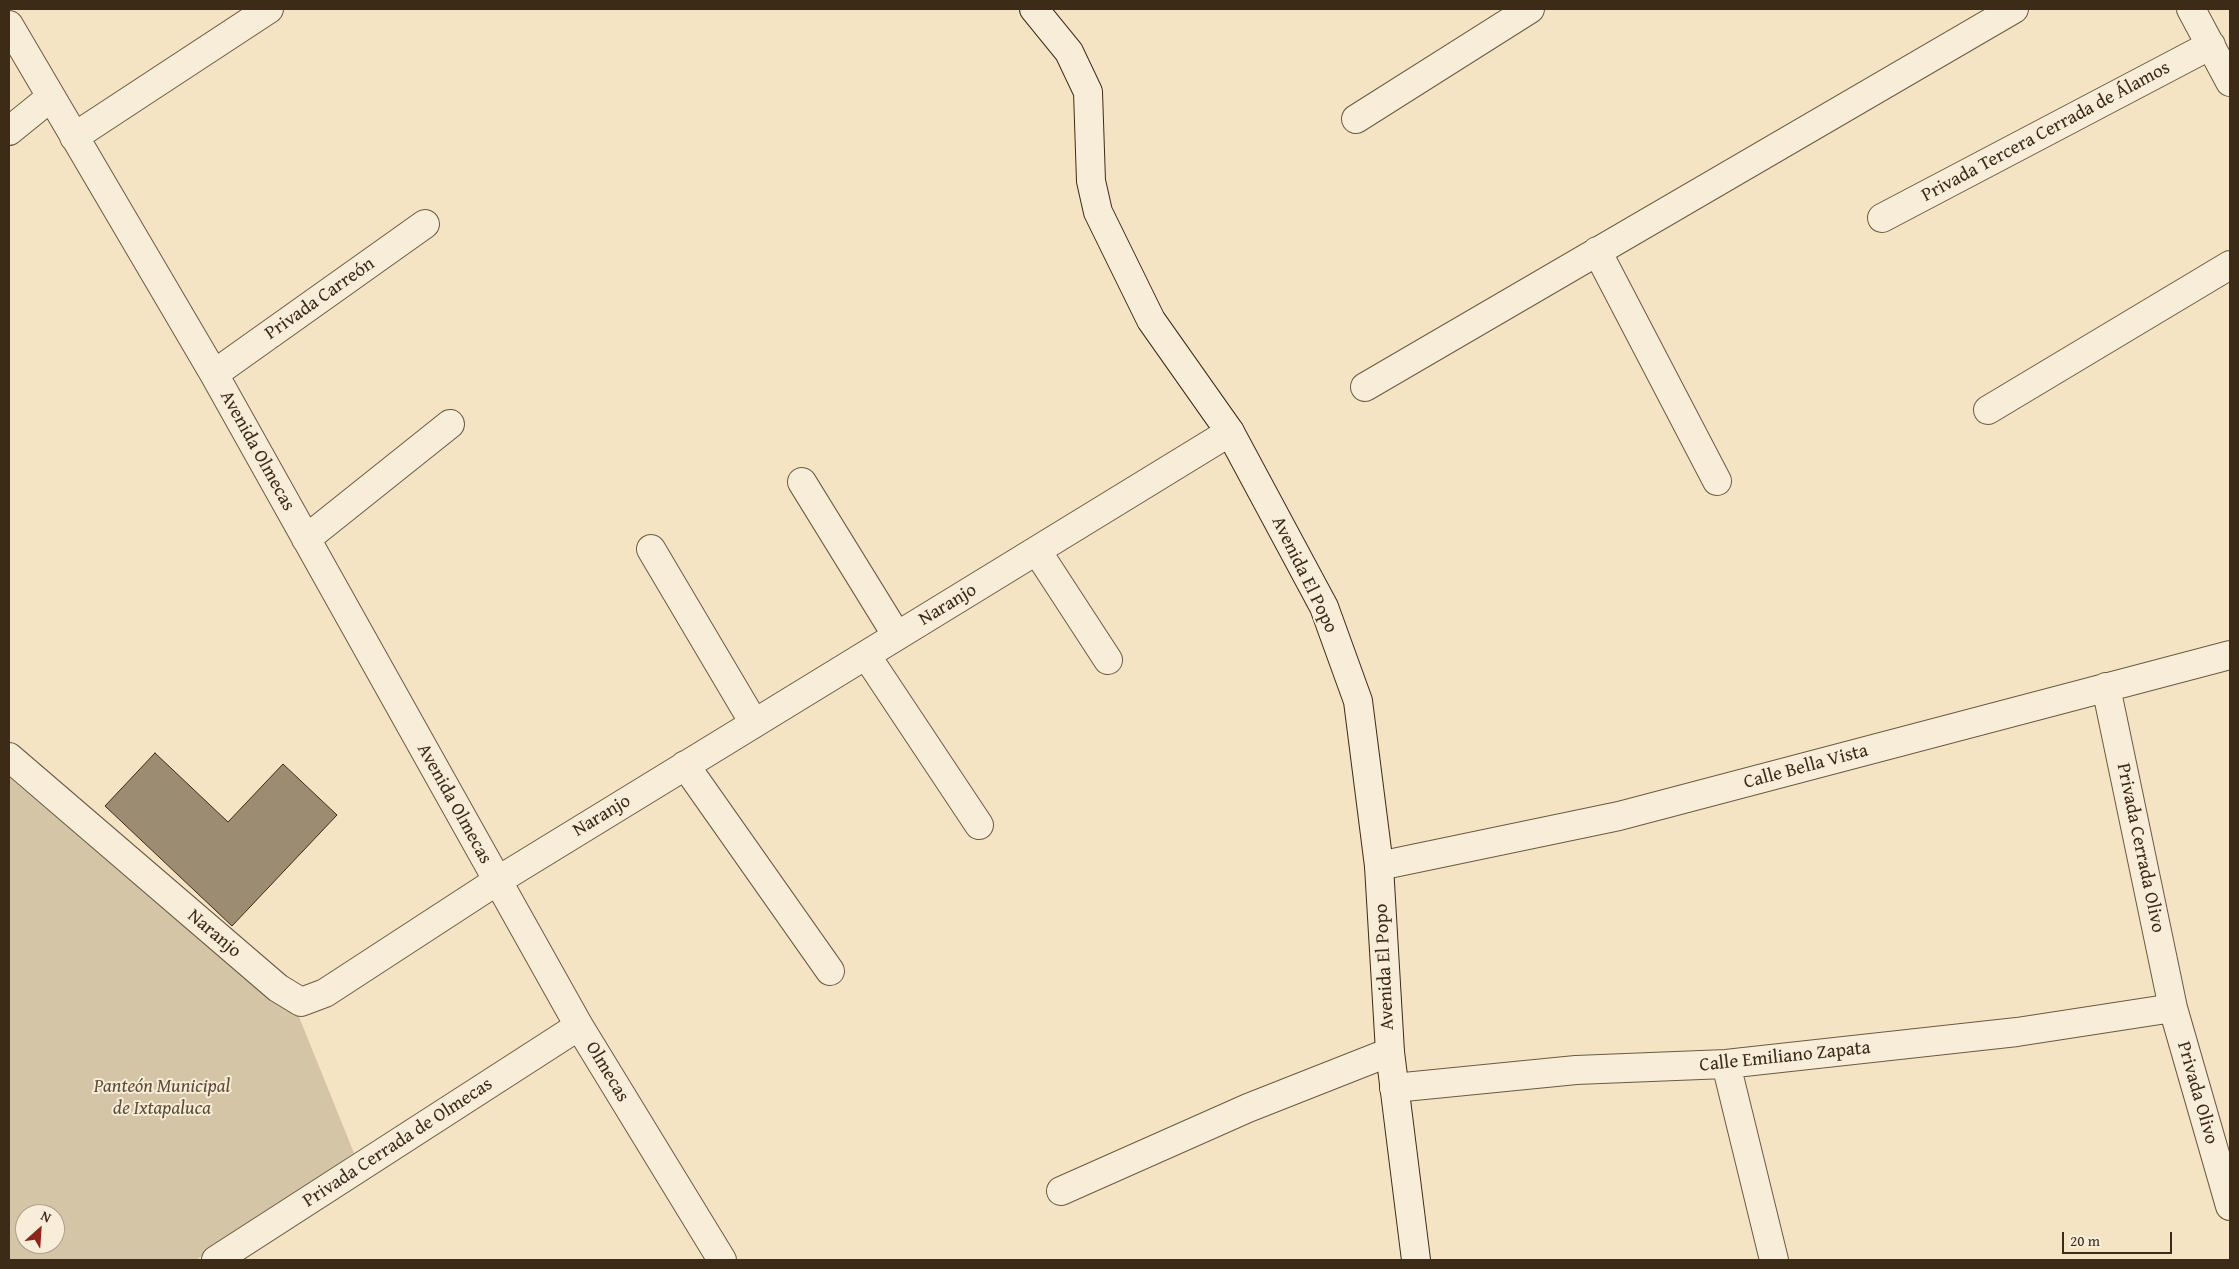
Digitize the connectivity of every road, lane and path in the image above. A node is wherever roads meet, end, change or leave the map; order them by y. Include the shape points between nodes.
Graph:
1 (269, 9) edge
2 (1034, 9) edge
3 (1530, 9) edge
4 (2014, 9) edge
5 (2191, 9) edge
6 (9, 25) edge
7 (2211, 45) junction
8 (2230, 82) edge
9 (51, 97) junction
10 (1356, 119) dead end
11 (9, 131) edge
12 (74, 137) junction
13 (1882, 218) dead end
14 (425, 224) dead end
15 (1598, 251) junction
16 (2230, 265) edge
17 (214, 374) junction
18 (1365, 386) dead end
19 (1988, 410) dead end
20 (450, 424) dead end
21 (1230, 432) junction
22 (802, 482) dead end
23 (1717, 482) dead end
24 (306, 539) junction
25 (651, 549) dead end
26 (1037, 551) junction
27 (897, 636) junction
28 (866, 655) junction
29 (2230, 655) edge
30 (1108, 660) dead end
31 (2106, 688) junction
32 (754, 723) junction
33 (9, 757) edge
34 (685, 765) junction
35 (979, 825) dead end
36 (1379, 866) junction
37 (497, 881) junction
38 (830, 971) dead end
39 (2173, 1008) junction
40 (579, 1026) junction
41 (1390, 1052) junction
42 (1726, 1064) junction
43 (1394, 1088) junction
44 (1061, 1191) dead end
45 (2230, 1206) edge
46 (216, 1260) edge
47 (722, 1260) edge
48 (1416, 1260) edge
49 (1774, 1260) edge

1 - 12 street
2 - 21 street, Avenida El Popo via 1070,52 1088,92 1091,181 1098,212 1151,320
3 - 10 street
4 - 15 street
5 - 7 street
6 - 9 street, Avenida Olmecas
7 - 8 street
7 - 13 street, Privada Tercera Cerrada de Álamos
9 - 11 street
9 - 12 street, Avenida Olmecas
12 - 17 street, Avenida Olmecas
14 - 17 street, Privada Carreón
15 - 18 street
15 - 23 street
16 - 19 street
17 - 24 street, Avenida Olmecas
20 - 24 street
21 - 26 street, Naranjo
21 - 36 street, Avenida El Popo via 1324,607 1358,701
22 - 27 street
24 - 37 street, Avenida Olmecas
25 - 32 street
26 - 27 street, Naranjo
26 - 30 street
27 - 28 street, Naranjo
28 - 32 street, Naranjo
28 - 35 street
29 - 31 street, Calle Bella Vista
31 - 36 street, Calle Bella Vista via 1619,816
31 - 39 street, Privada Cerrada Olivo
32 - 34 street, Naranjo
33 - 37 street, Naranjo via 278,988 301,1002 325,993
34 - 37 street, Naranjo
34 - 38 street
36 - 41 street, Avenida El Popo
37 - 40 street, Olmecas
39 - 42 street, Calle Emiliano Zapata via 2017,1032
39 - 45 street, Privada Olivo
40 - 46 street, Privada Cerrada de Olmecas
40 - 47 street, Olmecas
41 - 43 street, Avenida El Popo
41 - 44 street via 1248,1108
42 - 43 street, Calle Emiliano Zapata via 1576,1070
42 - 49 street
43 - 48 street, Avenida El Popo

